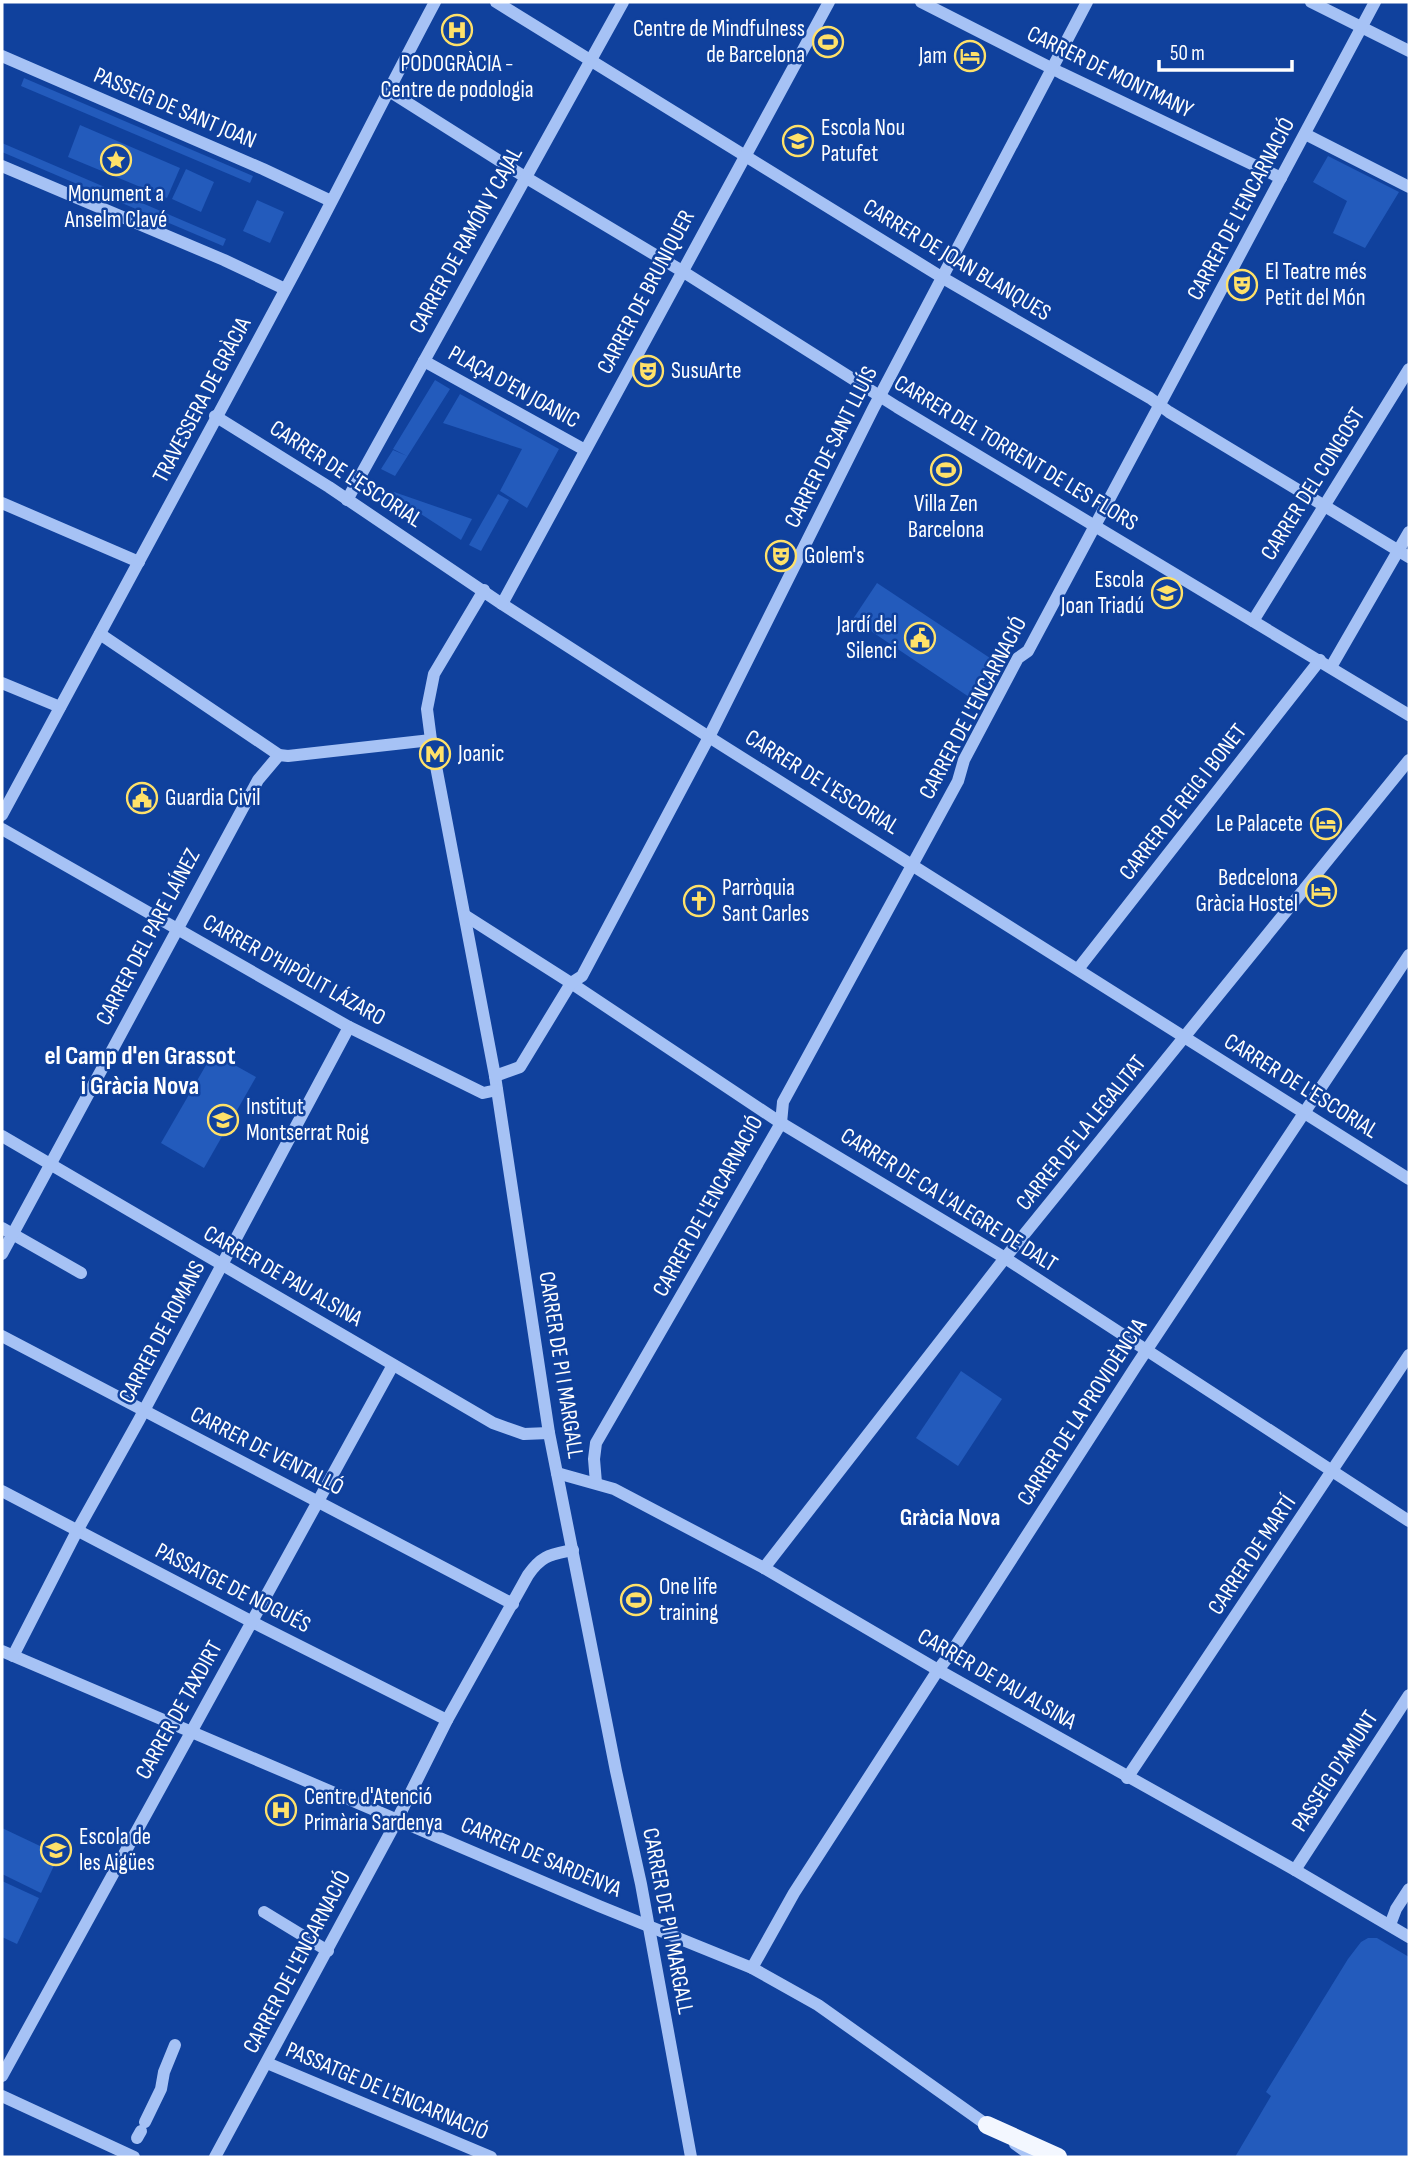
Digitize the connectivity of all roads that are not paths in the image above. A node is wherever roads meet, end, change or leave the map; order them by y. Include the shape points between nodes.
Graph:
1 (435, 2) edge
2 (496, 2) edge
3 (622, 2) edge
4 (829, 2) edge
5 (921, 2) edge
6 (1087, 2) edge
7 (1311, 2) edge
8 (1375, 2) edge
9 (1362, 27) junction
10 (1409, 51) edge
11 (2, 56) edge
12 (590, 60) junction
13 (1053, 68) junction
14 (389, 91) junction
15 (1305, 134) junction
16 (745, 155) junction
17 (2, 166) edge
18 (525, 177) junction
19 (1281, 178) junction
20 (1409, 187) edge
21 (331, 201) junction
22 (682, 271) junction
23 (943, 278) junction
24 (285, 289) junction
25 (424, 361) junction
26 (1409, 369) edge
27 (880, 396) junction
28 (1158, 404) junction
29 (215, 416) junction
30 (585, 450) junction
31 (347, 499) junction
32 (2, 503) edge
33 (1324, 507) junction
34 (1095, 525) junction
35 (1409, 532) edge
36 (1404, 554) edge
37 (139, 562) junction
38 (484, 590) junction
39 (502, 604) junction
40 (1253, 621) junction
41 (100, 634) junction
42 (1326, 664) junction
43 (2, 683) edge
44 (60, 707) junction
45 (1409, 715) edge
46 (709, 737) junction
47 (431, 740) junction
48 (279, 755) junction
49 (1409, 760) edge
50 (2, 815) edge
51 (2, 830) edge
52 (912, 864) junction
53 (466, 916) junction
54 (176, 928) junction
55 (1409, 955) edge
56 (1078, 969) junction
57 (568, 988) junction
58 (349, 1027) junction
59 (1186, 1038) junction
60 (495, 1076) junction
61 (497, 1090) junction
62 (1306, 1114) junction
63 (781, 1123) junction
64 (2, 1136) edge
65 (50, 1163) junction
66 (1409, 1179) edge
67 (7, 1231) edge
68 (2, 1254) edge
69 (1005, 1258) junction
70 (222, 1264) junction
71 (81, 1273) dead end
72 (2, 1336) edge
73 (1147, 1351) junction
74 (1409, 1355) edge
75 (393, 1365) junction
76 (143, 1409) junction
77 (549, 1433) junction
78 (1333, 1472) junction
79 (557, 1473) junction
80 (596, 1483) junction
81 (2, 1491) edge
82 (319, 1500) junction
83 (1409, 1521) edge
84 (77, 1531) junction
85 (572, 1550) junction
86 (764, 1568) junction
87 (513, 1604) junction
88 (251, 1622) junction
89 (7, 1654) edge
90 (938, 1670) junction
91 (1409, 1695) edge
92 (447, 1720) junction
93 (191, 1732) junction
94 (1127, 1778) junction
95 (398, 1819) junction
96 (1296, 1870) junction
97 (1409, 1889) edge
98 (264, 1912) dead end
99 (1390, 1925) junction
100 (648, 1926) junction
101 (1409, 1937) edge
102 (328, 1951) junction
103 (752, 1968) junction
104 (175, 2045) dead end
105 (267, 2063) junction
106 (2, 2076) edge
107 (2, 2096) edge
108 (988, 2125) junction
109 (141, 2130) dead end
110 (134, 2157) edge
111 (215, 2157) edge
112 (491, 2157) edge
113 (691, 2157) edge
114 (1033, 2157) edge
115 (1058, 2157) edge

1 - 14 street, TRAVESSERA DE GRÀCIA
2 - 12 street, CARRER DE JOAN BLANQUES
3 - 12 street, CARRER DE RAMÓN Y CAJAL
4 - 16 street, CARRER DE BRUNIQUER
5 - 13 street, CARRER DE MONTMANY
6 - 13 street, CARRER DE SANT LLUÍS
7 - 9 street
8 - 9 street, CARRER DE L'ENCARNACIÓ
9 - 10 street
9 - 15 street, CARRER DE L'ENCARNACIÓ
11 - 21 street, PASSEIG DE SANT JOAN
12 - 16 street, CARRER DE JOAN BLANQUES
12 - 18 street, CARRER DE RAMÓN Y CAJAL
13 - 19 street, CARRER DE MONTMANY
13 - 23 street, CARRER DE SANT LLUÍS
14 - 18 street, CARRER DEL TORRENT DE LES FLORS
14 - 21 street, TRAVESSERA DE GRÀCIA
15 - 19 street, CARRER DE L'ENCARNACIÓ
15 - 20 street
16 - 22 street, CARRER DE BRUNIQUER
16 - 23 street, CARRER DE JOAN BLANQUES
17 - 24 street
18 - 22 street, CARRER DEL TORRENT DE LES FLORS
18 - 25 street, CARRER DE RAMÓN Y CAJAL
19 - 28 street, CARRER DE L'ENCARNACIÓ
21 - 24 street, TRAVESSERA DE GRÀCIA
22 - 27 street, CARRER DEL TORRENT DE LES FLORS
22 - 30 street, CARRER DE BRUNIQUER
23 - 27 street, CARRER DE SANT LLUÍS
23 - 28 street, CARRER DE JOAN BLANQUES
24 - 29 street, TRAVESSERA DE GRÀCIA
25 - 30 street, PLAÇA D'EN JOANIC
25 - 31 street, CARRER DE RAMÓN Y CAJAL
26 - 33 street, CARRER DEL CONGOST
27 - 34 street, CARRER DEL TORRENT DE LES FLORS
27 - 46 street, CARRER DE SANT LLUÍS
28 - 33 street, CARRER DE JOAN BLANQUES
28 - 34 street, CARRER DE L'ENCARNACIÓ
29 - 31 street, CARRER DE L'ESCORIAL
29 - 37 street, TRAVESSERA DE GRÀCIA
30 - 39 street, CARRER DE BRUNIQUER
31 - 38 street, CARRER DE L'ESCORIAL
32 - 37 street
33 - 36 street, CARRER DE JOAN BLANQUES
33 - 40 street, CARRER DEL CONGOST
34 - 40 street, CARRER DEL TORRENT DE LES FLORS
34 - 52 street, CARRER DE L'ENCARNACIÓ via 1028,651 1018,659
35 - 36 street, CARRER DE REIG I BONET
36 - 42 street, CARRER DE REIG I BONET
37 - 41 street, TRAVESSERA DE GRÀCIA
38 - 39 street, CARRER DE L'ESCORIAL
38 - 47 street, CARRER DE PI I MARGALL via 434,674 427,709
39 - 46 street, CARRER DE L'ESCORIAL
40 - 42 street, CARRER DEL TORRENT DE LES FLORS
41 - 44 street, TRAVESSERA DE GRÀCIA
41 - 48 street
42 - 45 street, CARRER DEL TORRENT DE LES FLORS
42 - 56 street, CARRER DE REIG I BONET
43 - 44 street
44 - 50 street, TRAVESSERA DE GRÀCIA
46 - 52 street, CARRER DE L'ESCORIAL
46 - 57 street, CARRER DE SANT LLUÍS via 582,976
47 - 48 street
47 - 53 street, CARRER DE PI I MARGALL
48 - 54 street, CARRER DEL PARE LAÍNEZ via 258,780
49 - 59 street, CARRER DE LA LEGALITAT
51 - 54 street, CARRER D'HIPÒLIT LÁZARO
52 - 56 street, CARRER DE L'ESCORIAL
52 - 63 street, CARRER DE L'ENCARNACIÓ via 783,1102
53 - 57 street, CARRER DE CA L'ALEGRE DE DALT
53 - 60 street, CARRER DE PI I MARGALL
54 - 58 street, CARRER D'HIPÒLIT LÁZARO
54 - 65 street, CARRER DEL PARE LAÍNEZ
55 - 62 street, CARRER DE LA PROVIDÈNCIA
56 - 59 street, CARRER DE L'ESCORIAL
57 - 60 street, CARRER DE SANT LLUÍS via 520,1067
57 - 63 street, CARRER DE CA L'ALEGRE DE DALT
58 - 61 street, CARRER D'HIPÒLIT LÁZARO via 483,1093
58 - 70 street, CARRER DE ROMANS
59 - 62 street, CARRER DE L'ESCORIAL
59 - 69 street, CARRER DE LA LEGALITAT
60 - 61 street, CARRER DE PI I MARGALL
61 - 77 street, CARRER DE PI I MARGALL
62 - 66 street, CARRER DE L'ESCORIAL
62 - 73 street, CARRER DE LA PROVIDÈNCIA
63 - 69 street, CARRER DE CA L'ALEGRE DE DALT
63 - 80 street, CARRER DE L'ENCARNACIÓ via 596,1443
64 - 65 street, CARRER DE PAU ALSINA
65 - 67 street, CARRER DEL PARE LAÍNEZ
65 - 70 street, CARRER DE PAU ALSINA
67 - 68 street, CARRER DEL PARE LAÍNEZ
67 - 71 street
69 - 73 street, CARRER DE CA L'ALEGRE DE DALT
69 - 86 street, CARRER DE LA LEGALITAT
70 - 75 street, CARRER DE PAU ALSINA
70 - 76 street, CARRER DE ROMANS
72 - 76 street, CARRER DE VENTALLÓ
73 - 78 street, CARRER DE CA L'ALEGRE DE DALT
73 - 90 street, CARRER DE LA PROVIDÈNCIA
74 - 78 street, CARRER DE MARTÍ
75 - 77 street, CARRER DE PAU ALSINA via 492,1423 524,1434
75 - 82 street, CARRER DE TAXDIRT
76 - 82 street, CARRER DE VENTALLÓ
76 - 84 street, CARRER DE ROMANS
77 - 79 street, CARRER DE PI I MARGALL
78 - 83 street, CARRER DE CA L'ALEGRE DE DALT
78 - 94 street, CARRER DE MARTÍ
79 - 80 street, CARRER DE PAU ALSINA
79 - 85 street, CARRER DE PI I MARGALL
80 - 86 street, CARRER DE PAU ALSINA
81 - 84 street, PASSATGE DE NOGUÉS
82 - 87 street, CARRER DE VENTALLÓ
82 - 88 street, CARRER DE TAXDIRT
84 - 88 street, PASSATGE DE NOGUÉS
84 - 89 street, CARRER DE ROMANS
85 - 87 street, CARRER DE L'ENCARNACIÓ via 538,1561
85 - 100 street, CARRER DE PI I MARGALL
86 - 90 street, CARRER DE PAU ALSINA
87 - 92 street, CARRER DE L'ENCARNACIÓ
88 - 92 street, PASSATGE DE NOGUÉS
88 - 93 street, CARRER DE TAXDIRT
89 - 93 street, CARRER DE SARDENYA
90 - 94 street, CARRER DE PAU ALSINA
90 - 103 street, CARRER DE LA PROVIDÈNCIA via 794,1893
91 - 96 street, PASSEIG D'AMUNT
92 - 95 street, CARRER DE L'ENCARNACIÓ
93 - 95 street, CARRER DE SARDENYA
93 - 106 street, CARRER DE TAXDIRT
94 - 96 street, CARRER DE PAU ALSINA
95 - 100 street, CARRER DE SARDENYA
95 - 102 street, CARRER DE L'ENCARNACIÓ
96 - 99 street, CARRER DE PAU ALSINA
97 - 99 street
98 - 102 street
99 - 101 street, CARRER DE PAU ALSINA
100 - 103 street, CARRER DE SARDENYA
100 - 113 street, CARRER DE PI I MARGALL
102 - 105 street, CARRER DE L'ENCARNACIÓ
103 - 108 street, CARRER DE SARDENYA via 817,2006
104 - 109 street
105 - 111 street, CARRER DE L'ENCARNACIÓ
105 - 112 street, PASSATGE DE L'ENCARNACIÓ
107 - 110 street
108 - 114 street, CARRER DE SARDENYA
108 - 115 main road

